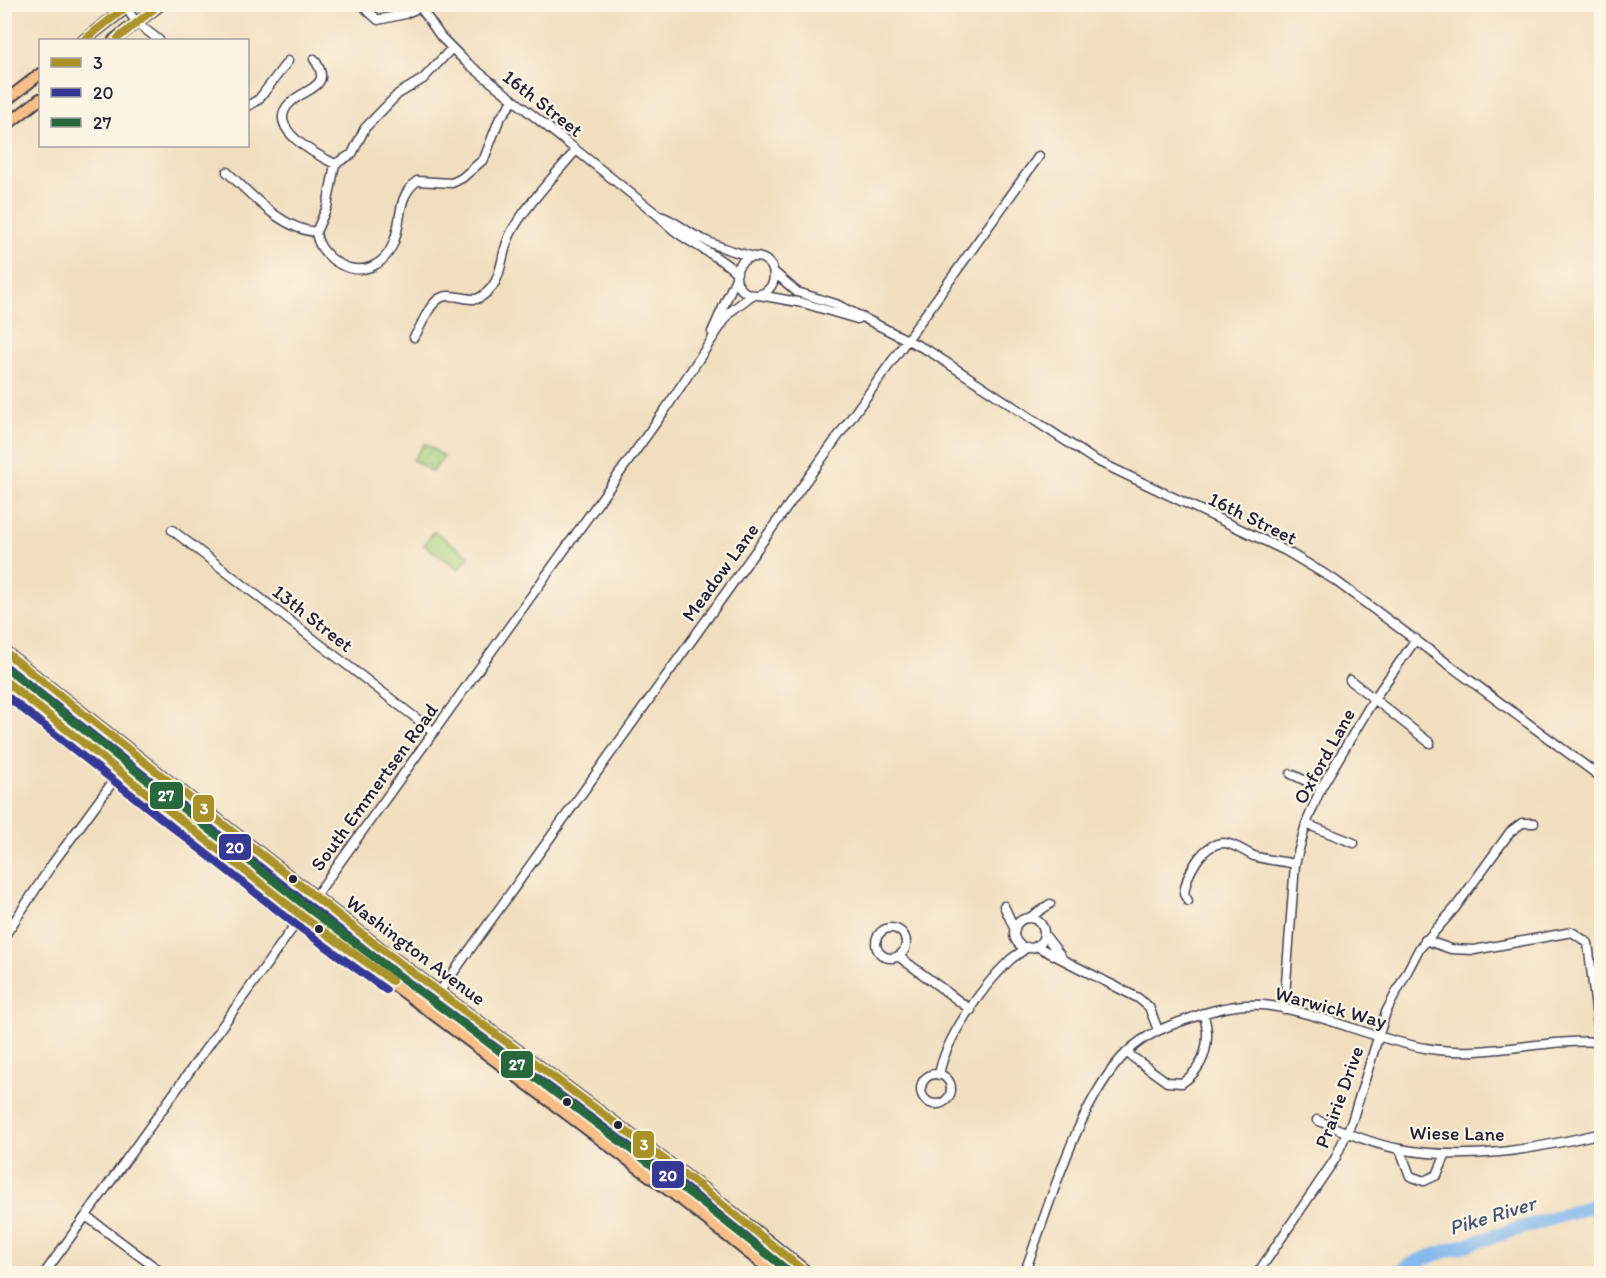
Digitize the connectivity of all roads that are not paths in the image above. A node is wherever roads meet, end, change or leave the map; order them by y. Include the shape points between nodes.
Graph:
1 (161, 4) edge
2 (419, 6) edge
3 (129, 7) edge
4 (366, 9) dead end
5 (137, 23) junction
6 (85, 39) edge
7 (115, 39) edge
8 (158, 39) edge
9 (452, 48) junction
10 (314, 59) dead end
11 (288, 61) dead end
12 (39, 75) edge
13 (39, 100) edge
14 (513, 101) junction
15 (4, 102) edge
16 (249, 105) edge
17 (5, 125) edge
18 (576, 150) junction
19 (1039, 156) dead end
20 (335, 164) junction
21 (227, 172) dead end
22 (659, 216) junction
23 (316, 232) junction
24 (754, 257) junction
25 (774, 272) junction
26 (737, 276) junction
27 (755, 295) junction
28 (869, 322) junction
29 (414, 337) dead end
30 (907, 339) junction
31 (707, 347) junction
32 (172, 530) dead end
33 (1416, 639) junction
34 (4, 651) edge
35 (4, 680) edge
36 (1350, 681) dead end
37 (1374, 699) junction
38 (434, 732) junction
39 (1430, 743) dead end
40 (134, 753) junction
41 (120, 771) junction
42 (1291, 774) dead end
43 (1602, 778) edge
44 (1321, 788) junction
45 (1534, 823) dead end
46 (1306, 824) junction
47 (204, 838) junction
48 (1354, 843) dead end
49 (1295, 864) junction
50 (315, 897) junction
51 (1188, 901) dead end
52 (302, 916) junction
53 (1026, 919) junction
54 (1041, 925) junction
55 (1015, 930) junction
56 (1044, 934) junction
57 (4, 937) edge
58 (1016, 939) junction
59 (1425, 940) junction
60 (1031, 946) junction
61 (381, 948) junction
62 (898, 956) dead end
63 (1061, 957) junction
64 (1010, 960) junction
65 (440, 990) junction
66 (428, 1008) junction
67 (1284, 1009) junction
68 (971, 1010) junction
69 (1203, 1013) junction
70 (1158, 1030) junction
71 (1378, 1036) junction
72 (1601, 1042) edge
73 (1127, 1053) junction
74 (939, 1075) dead end
75 (1317, 1120) dead end
76 (1347, 1133) junction
77 (1602, 1133) edge
78 (1400, 1149) junction
79 (1446, 1154) junction
80 (86, 1215) junction
81 (713, 1224) junction
82 (44, 1274) edge
83 (164, 1274) edge
84 (775, 1274) edge
85 (796, 1274) edge
86 (809, 1274) edge
87 (1024, 1274) edge
88 (1257, 1274) edge

1 - 5 main road
2 - 4 street via 405,14 378,20
2 - 9 street, 16th Street
3 - 5 street
3 - 6 main road
5 - 7 main road
5 - 8 street
9 - 14 street, 16th Street
9 - 20 street via 423,79 398,94 365,128 351,154
10 - 20 street via 321,72 316,87 290,103 283,122 310,151
11 - 16 street via 259,99
12 - 15 main road
13 - 17 main road
14 - 18 street, 16th Street
14 - 23 street via 500,120 484,159 452,183 421,180 408,188 392,244 372,266 354,271 344,267 322,250
18 - 22 street, 16th Street
18 - 29 street via 511,232 493,287 477,299 440,298 429,309
19 - 30 street, Meadow Lane
20 - 23 street via 327,207
21 - 23 street via 283,219
22 - 24 street, 16th Street via 721,248
22 - 26 street, 16th Street via 673,232 713,253
24 - 25 street, 16th Street via 767,261
24 - 26 street via 744,261
25 - 27 street via 772,284
25 - 28 street, 16th Street via 796,292 836,304
26 - 27 street, 16th Street via 741,289
26 - 31 street, South Emmertsen Road
27 - 28 street, 16th Street via 803,303
27 - 31 street, South Emmertsen Road via 730,312
28 - 30 street, 16th Street
30 - 33 street, 16th Street via 1093,459 1286,551 1333,579
30 - 65 street, Meadow Lane
31 - 38 street, South Emmertsen Road
32 - 38 street, 13th Street
33 - 37 street, Oxford Lane
33 - 43 street, 16th Street
34 - 40 main road, Washington Avenue
35 - 41 main road, Washington Avenue
36 - 37 street
37 - 39 street
37 - 44 street, Oxford Lane
38 - 50 street, South Emmertsen Road
40 - 41 street
40 - 50 main road, Washington Avenue
41 - 47 main road, Washington Avenue
41 - 57 street
42 - 44 street
44 - 46 street, Oxford Lane
45 - 59 street, Prairie Drive via 1522,823 1509,832 1455,908
46 - 48 street
46 - 49 street, Oxford Lane
47 - 50 main road via 251,861 297,895
47 - 52 main road, Washington Avenue
49 - 51 street via 1256,857 1225,843 1211,846 1197,860 1185,884
49 - 67 street, Oxford Lane
50 - 52 street, South Emmertsen Road
50 - 61 main road, Washington Avenue
52 - 61 main road via 316,912 358,941
52 - 66 main road, Washington Avenue
52 - 80 street, South Emmertsen Road
53 - 54 street
53 - 54 street via 1050,904
53 - 55 street
53 - 55 street via 1004,906
54 - 56 street
55 - 58 street
56 - 60 street
56 - 63 street
58 - 60 street
58 - 64 street
59 - 71 street, Prairie Drive via 1391,1001
59 - 72 street via 1451,949 1474,950 1572,932 1588,943
60 - 63 street
60 - 64 street
61 - 65 main road, Washington Avenue
62 - 68 street
63 - 70 street via 1144,1002
64 - 68 street
65 - 66 street, Meadow Lane
65 - 86 main road, Washington Avenue via 692,1180
66 - 81 main road, Washington Avenue
67 - 69 street, Warwick Way via 1248,1005
67 - 71 street, Warwick Way
68 - 74 street via 950,1039
69 - 70 street, Warwick Way
69 - 73 street via 1209,1033 1208,1047 1182,1083 1167,1082
70 - 73 street, Warwick Way
71 - 72 street, Warwick Way via 1425,1048 1474,1052 1550,1043
71 - 76 street, Prairie Drive
73 - 87 street, Warwick Way via 1108,1076 1079,1129
75 - 76 street, Wiese Lane
76 - 78 street, Wiese Lane
76 - 88 street, Prairie Drive via 1324,1177
77 - 79 street, Wiese Lane via 1520,1150
78 - 79 street, Wiese Lane
78 - 79 street via 1410,1176 1424,1182 1437,1175
80 - 82 street, South Emmertsen Road
80 - 83 street
81 - 84 main road, Washington Avenue
81 - 85 main road

